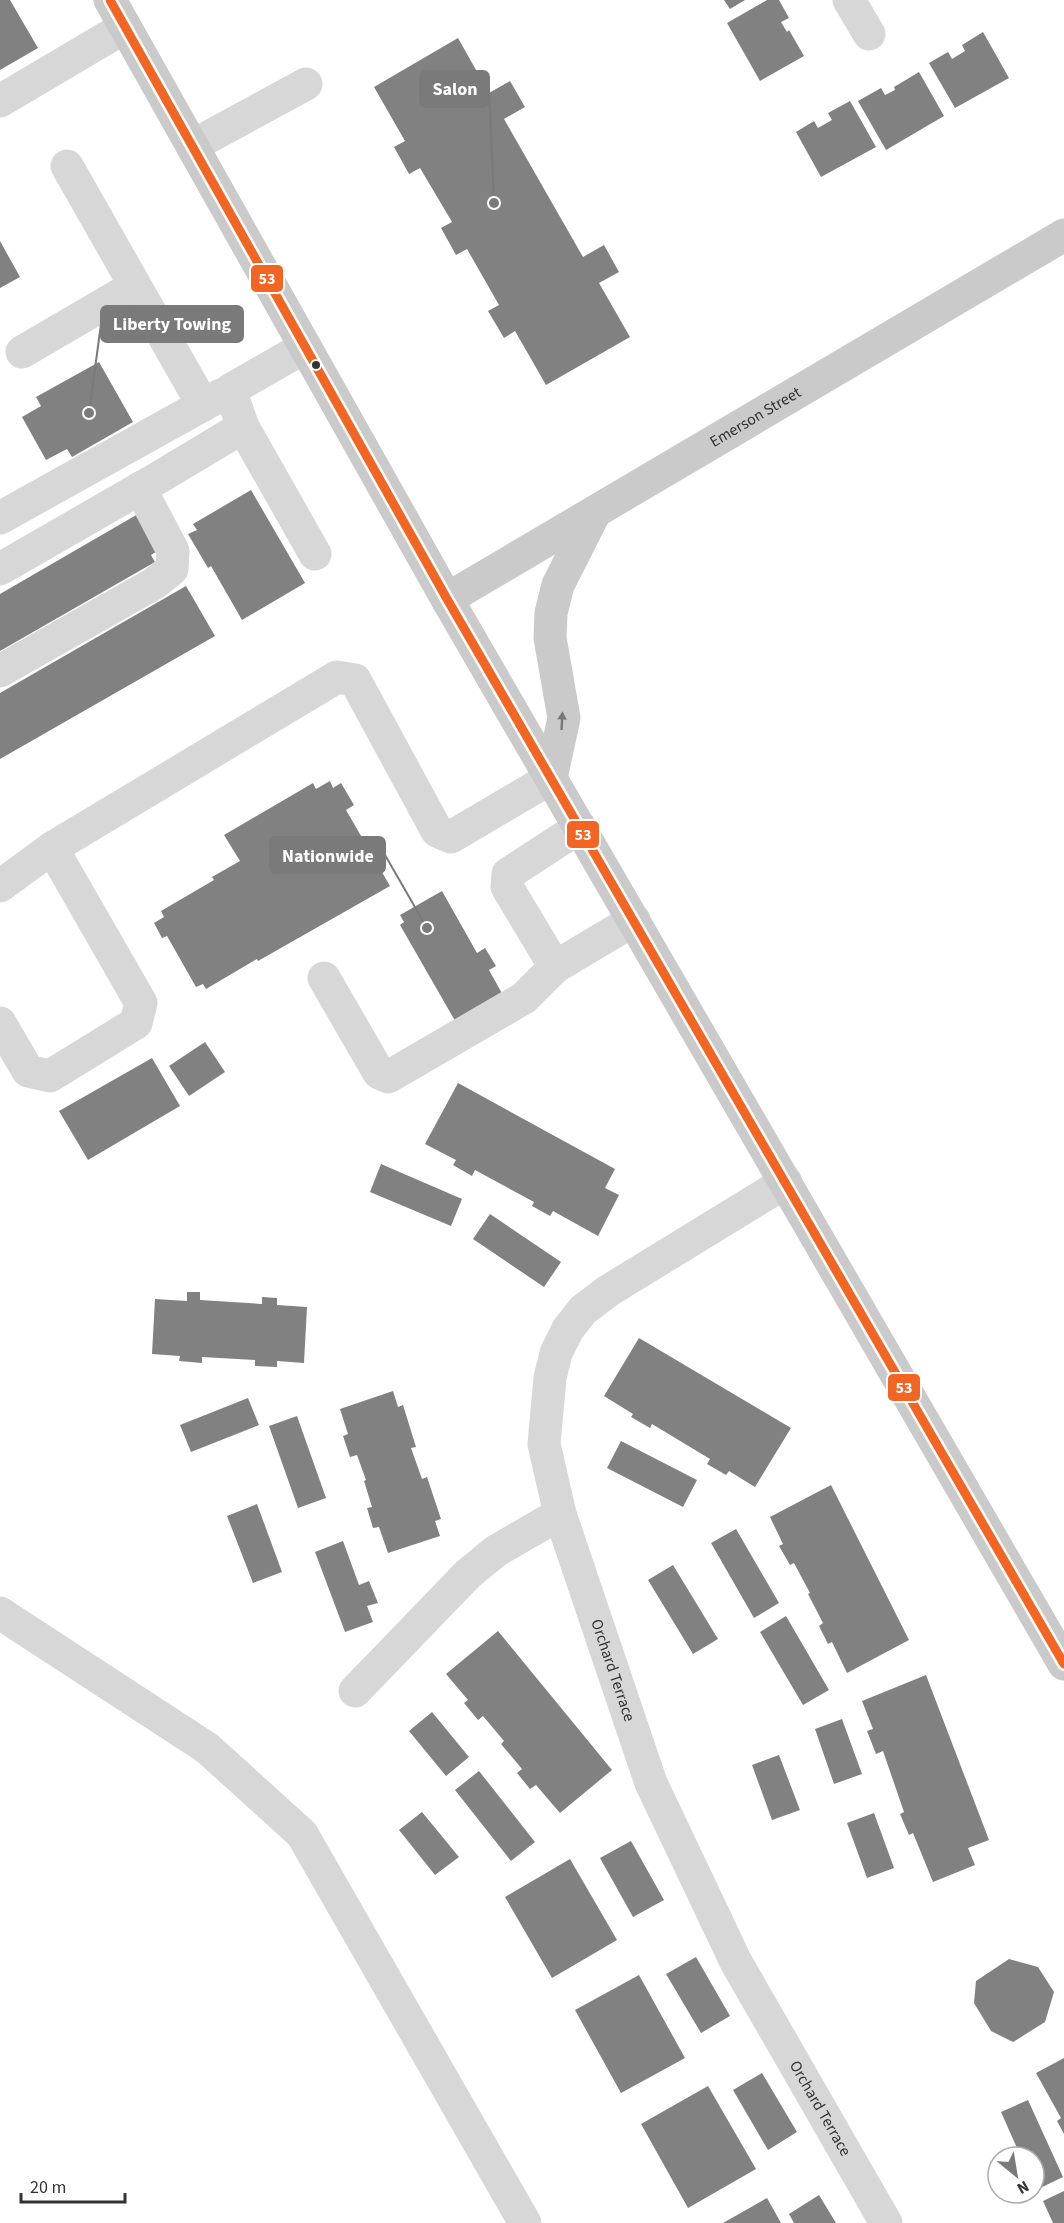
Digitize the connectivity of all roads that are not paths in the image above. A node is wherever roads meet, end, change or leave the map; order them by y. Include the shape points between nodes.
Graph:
1 (849, 0) edge
2 (117, 14) edge
3 (869, 34) dead end
4 (306, 84) dead end
5 (0, 101) edge
6 (192, 146) junction
7 (67, 166) dead end
8 (1064, 236) edge
9 (135, 286) junction
10 (305, 347) junction
11 (22, 352) dead end
12 (217, 398) junction
13 (243, 427) junction
14 (140, 489) junction
15 (595, 512) junction
16 (0, 518) edge
17 (315, 554) dead end
18 (0, 569) edge
19 (447, 599) junction
20 (0, 670) edge
21 (551, 778) junction
22 (580, 827) junction
23 (52, 848) junction
24 (0, 886) edge
25 (634, 920) junction
26 (555, 967) junction
27 (324, 978) dead end
28 (0, 1023) edge
29 (786, 1182) junction
30 (560, 1514) junction
31 (0, 1613) edge
32 (1064, 1664) edge
33 (355, 1691) dead end
34 (525, 2223) edge
35 (886, 2223) edge

1 - 3 street
2 - 5 street
2 - 6 main road
4 - 6 street
6 - 10 main road
7 - 9 street
8 - 15 main road, Emerson Street
9 - 11 street
9 - 12 street
10 - 12 street
10 - 19 main road
12 - 13 street
12 - 16 street
13 - 14 street
13 - 17 street
14 - 18 street
14 - 20 street via 173,551 172,569 155,583
15 - 19 main road, Emerson Street
21 -> 15 main road via 564,718 550,638 551,613 558,585
19 - 21 main road
21 - 22 main road
21 - 23 street via 451,837 437,831 355,680 337,677
22 - 25 main road
22 - 26 street via 508,874 507,886
23 - 24 street
23 - 28 street via 141,1003 136,1023 50,1076 28,1071
25 - 26 street
25 - 29 main road
26 - 27 street via 524,998 388,1077 379,1072
29 - 30 street, Orchard Terrace via 608,1291 583,1310 568,1329 550,1378 544,1444
29 - 32 main road
30 - 33 street via 496,1551 468,1574
30 - 35 street, Orchard Terrace via 651,1783 736,1962
31 - 34 street via 207,1748 302,1834

